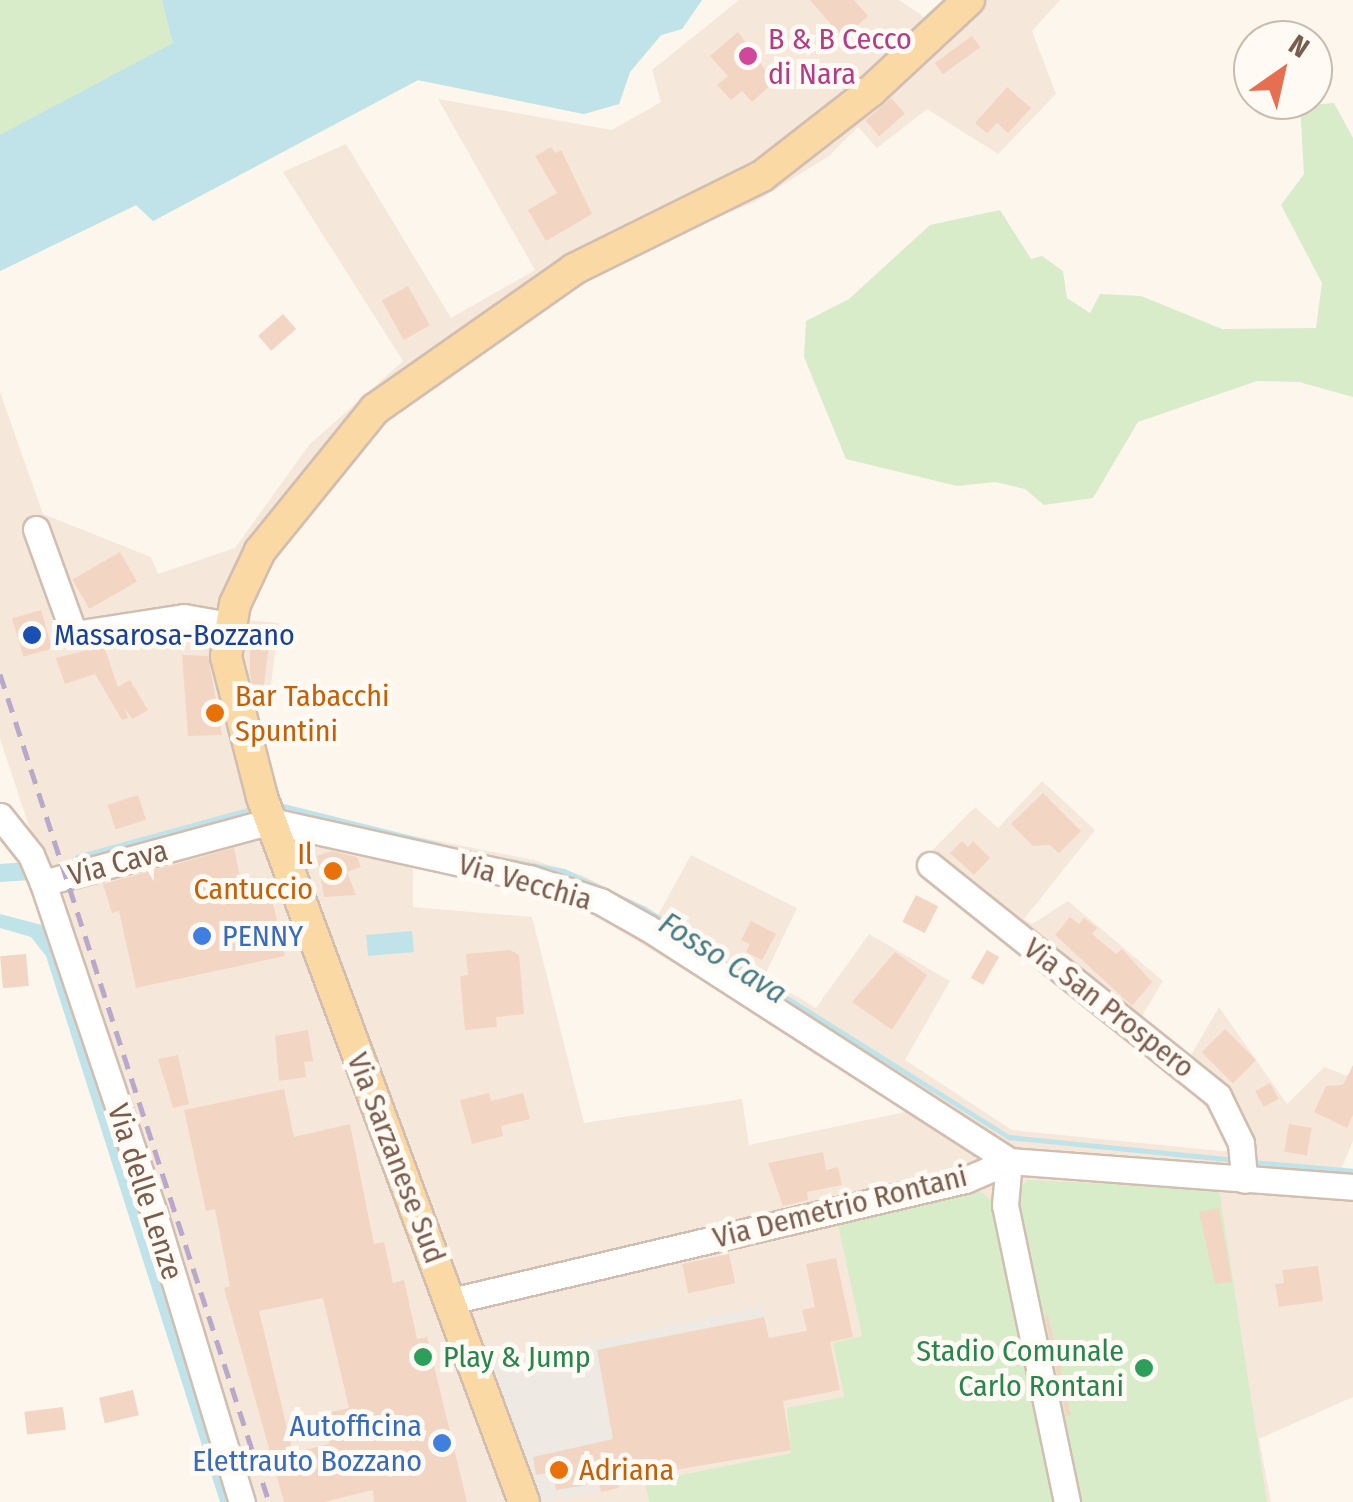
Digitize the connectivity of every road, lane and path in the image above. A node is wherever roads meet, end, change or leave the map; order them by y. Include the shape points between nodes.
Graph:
1 (969, 0) edge
2 (36, 529) dead end
3 (229, 624) junction
4 (267, 810) junction
5 (0, 816) edge
6 (930, 865) dead end
7 (42, 883) junction
8 (1009, 1161) junction
9 (1244, 1169) junction
10 (1353, 1187) edge
11 (451, 1301) junction
12 (242, 1502) edge
13 (524, 1502) edge
14 (1066, 1502) edge

1 - 3 main road via 871,92 762,176 574,269 375,409 260,551
2 - 3 street via 74,634 184,617
3 - 4 main road, Via Sarzanese Sud via 232,689
4 - 7 street, Via Cava
4 - 8 street, Via Vecchia via 600,901
4 - 11 main road, Via Sarzanese Sud
5 - 7 street, Via Cava via 31,855
6 - 9 street, Via San Prospero via 1218,1096
7 - 12 street, Via delle Lenze via 154,1213
8 - 9 street, Via Demetrio Rontani
8 - 11 street, Via Demetrio Rontani via 965,1180
8 - 14 street via 1005,1205
9 - 10 street, Via Demetrio Rontani
11 - 13 main road, Via Sarzanese Sud

